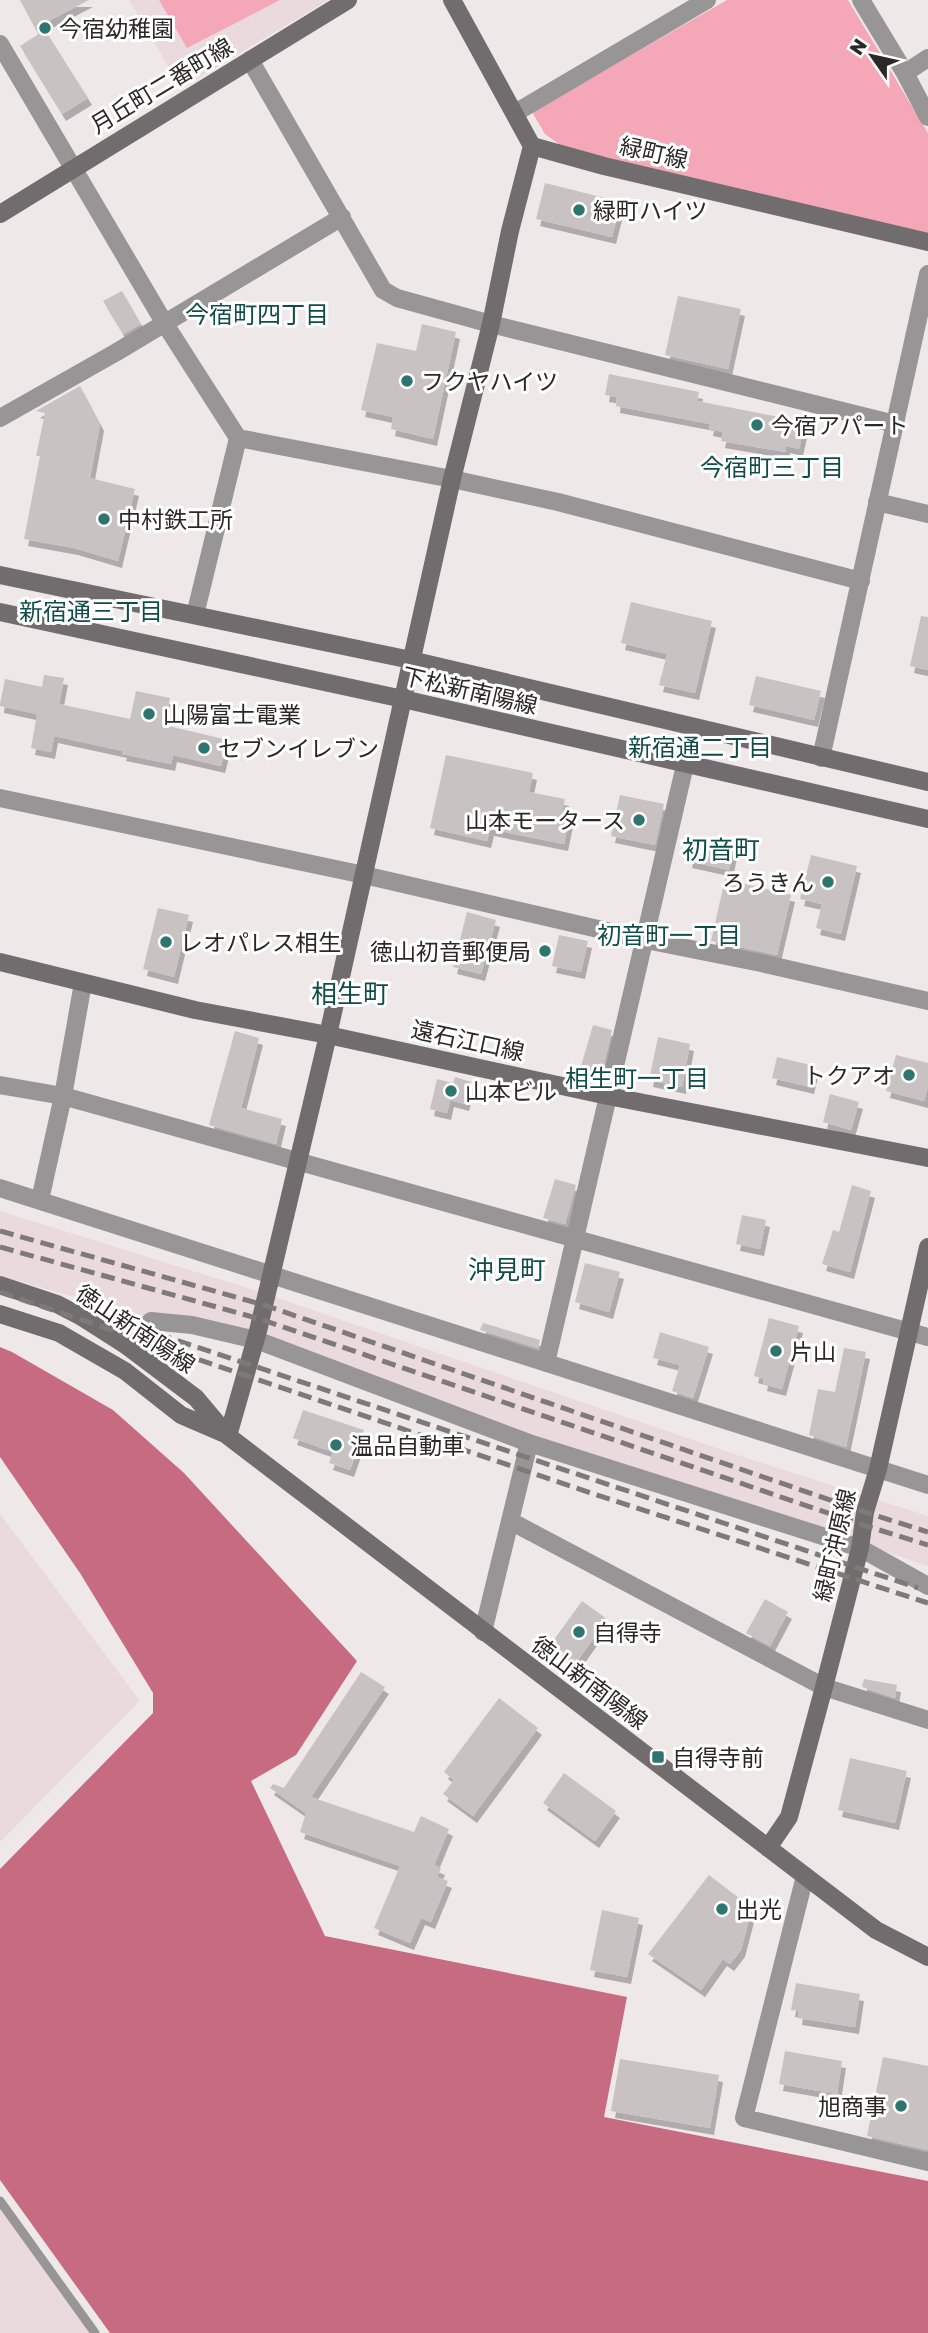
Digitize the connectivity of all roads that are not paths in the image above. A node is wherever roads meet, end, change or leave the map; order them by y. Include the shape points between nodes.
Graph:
1 (348, 0) edge
2 (452, 0) edge
3 (706, 0) edge
4 (861, 0) edge
5 (0, 44) edge
6 (928, 58) edge
7 (250, 60) junction
8 (905, 73) junction
9 (515, 113) junction
10 (928, 117) edge
11 (532, 146) junction
12 (74, 166) junction
13 (0, 214) edge
14 (342, 217) junction
15 (928, 242) edge
16 (928, 274) edge
17 (165, 324) junction
18 (491, 324) junction
19 (0, 418) edge
20 (895, 424) junction
21 (238, 438) junction
22 (453, 479) junction
23 (877, 502) junction
24 (928, 514) edge
25 (0, 575) edge
26 (861, 580) junction
27 (0, 612) edge
28 (195, 615) junction
29 (411, 660) junction
30 (402, 699) junction
31 (821, 758) junction
32 (685, 765) junction
33 (928, 782) edge
34 (0, 798) edge
35 (928, 820) edge
36 (364, 874) junction
37 (646, 940) junction
38 (0, 962) edge
39 (83, 983) junction
40 (928, 1001) edge
41 (328, 1035) junction
42 (0, 1085) edge
43 (62, 1096) junction
44 (608, 1096) junction
45 (928, 1158) edge
46 (298, 1160) junction
47 (0, 1188) edge
48 (40, 1200) junction
49 (575, 1239) junction
50 (928, 1247) edge
51 (271, 1276) junction
52 (0, 1285) edge
53 (0, 1314) edge
54 (908, 1330) junction
55 (928, 1337) edge
56 (256, 1340) junction
57 (127, 1346) junction
58 (546, 1363) junction
59 (228, 1436) junction
60 (530, 1443) junction
61 (878, 1469) junction
62 (928, 1485) edge
63 (512, 1522) junction
64 (860, 1548) junction
65 (928, 1586) edge
66 (483, 1632) junction
67 (824, 1687) junction
68 (928, 1720) edge
69 (768, 1848) junction
70 (805, 1876) junction
71 (928, 1958) edge
72 (928, 2162) edge
73 (0, 2201) edge
74 (95, 2333) edge

1 - 7 street, 月丘町二番町線
2 - 9 street
3 - 9 street
4 - 8 street
5 - 12 street
6 - 8 street
7 - 12 street, 月丘町二番町線
7 - 14 street
8 - 10 street
9 - 11 street
11 - 15 street, 緑町線
11 - 18 street
12 - 13 street, 月丘町二番町線
12 - 17 street
14 - 17 street
14 - 18 street via 383,290
16 - 20 street
17 - 19 street
17 - 21 street
18 - 20 street
18 - 22 street
20 - 23 street
21 - 22 street
21 - 28 street
22 - 26 street
22 - 29 street
23 - 24 street
23 - 26 street
25 - 28 street, 下松新南陽線
26 - 31 street
27 - 30 street, 下松新南陽線
28 - 29 street, 下松新南陽線
29 - 30 street
29 - 31 street, 下松新南陽線
30 - 32 street, 下松新南陽線
30 - 36 street
31 - 33 street, 下松新南陽線
32 - 35 street, 下松新南陽線
32 - 37 street
34 - 36 street
36 - 37 street
36 - 41 street
37 - 40 street
37 - 44 street
38 - 39 street, 遠石江口線
39 - 41 street, 遠石江口線
39 - 43 street
41 - 44 street, 遠石江口線
41 - 46 street
42 - 43 street
43 - 46 street
43 - 48 street
44 - 45 street, 遠石江口線
44 - 49 street
46 - 49 street
46 - 51 street
47 - 48 street
48 - 51 street
49 - 54 street
49 - 58 street
50 - 54 street, 緑町沖原線
51 - 56 street
51 - 58 street
52 - 57 street, 徳山新南陽線 via 57,1304
53 - 59 street, 徳山新南陽線 via 59,1334 125,1371 181,1415
54 - 55 street
54 - 61 street, 緑町沖原線
56 - 57 street via 151,1321
56 - 59 street
56 - 60 street
57 - 59 street, 徳山新南陽線 via 196,1398
58 - 61 street
59 - 66 street, 徳山新南陽線
60 - 63 street
60 - 64 street
61 - 62 street
61 - 64 street, 緑町沖原線
63 - 66 street
63 - 67 street
64 - 65 street
64 - 67 street, 緑町沖原線
66 - 69 street, 徳山新南陽線
67 - 68 street
67 - 69 street, 緑町沖原線 via 789,1817
69 - 70 street, 徳山新南陽線
70 - 71 street, 徳山新南陽線 via 876,1930
70 - 72 street via 744,2118
73 - 74 lane

